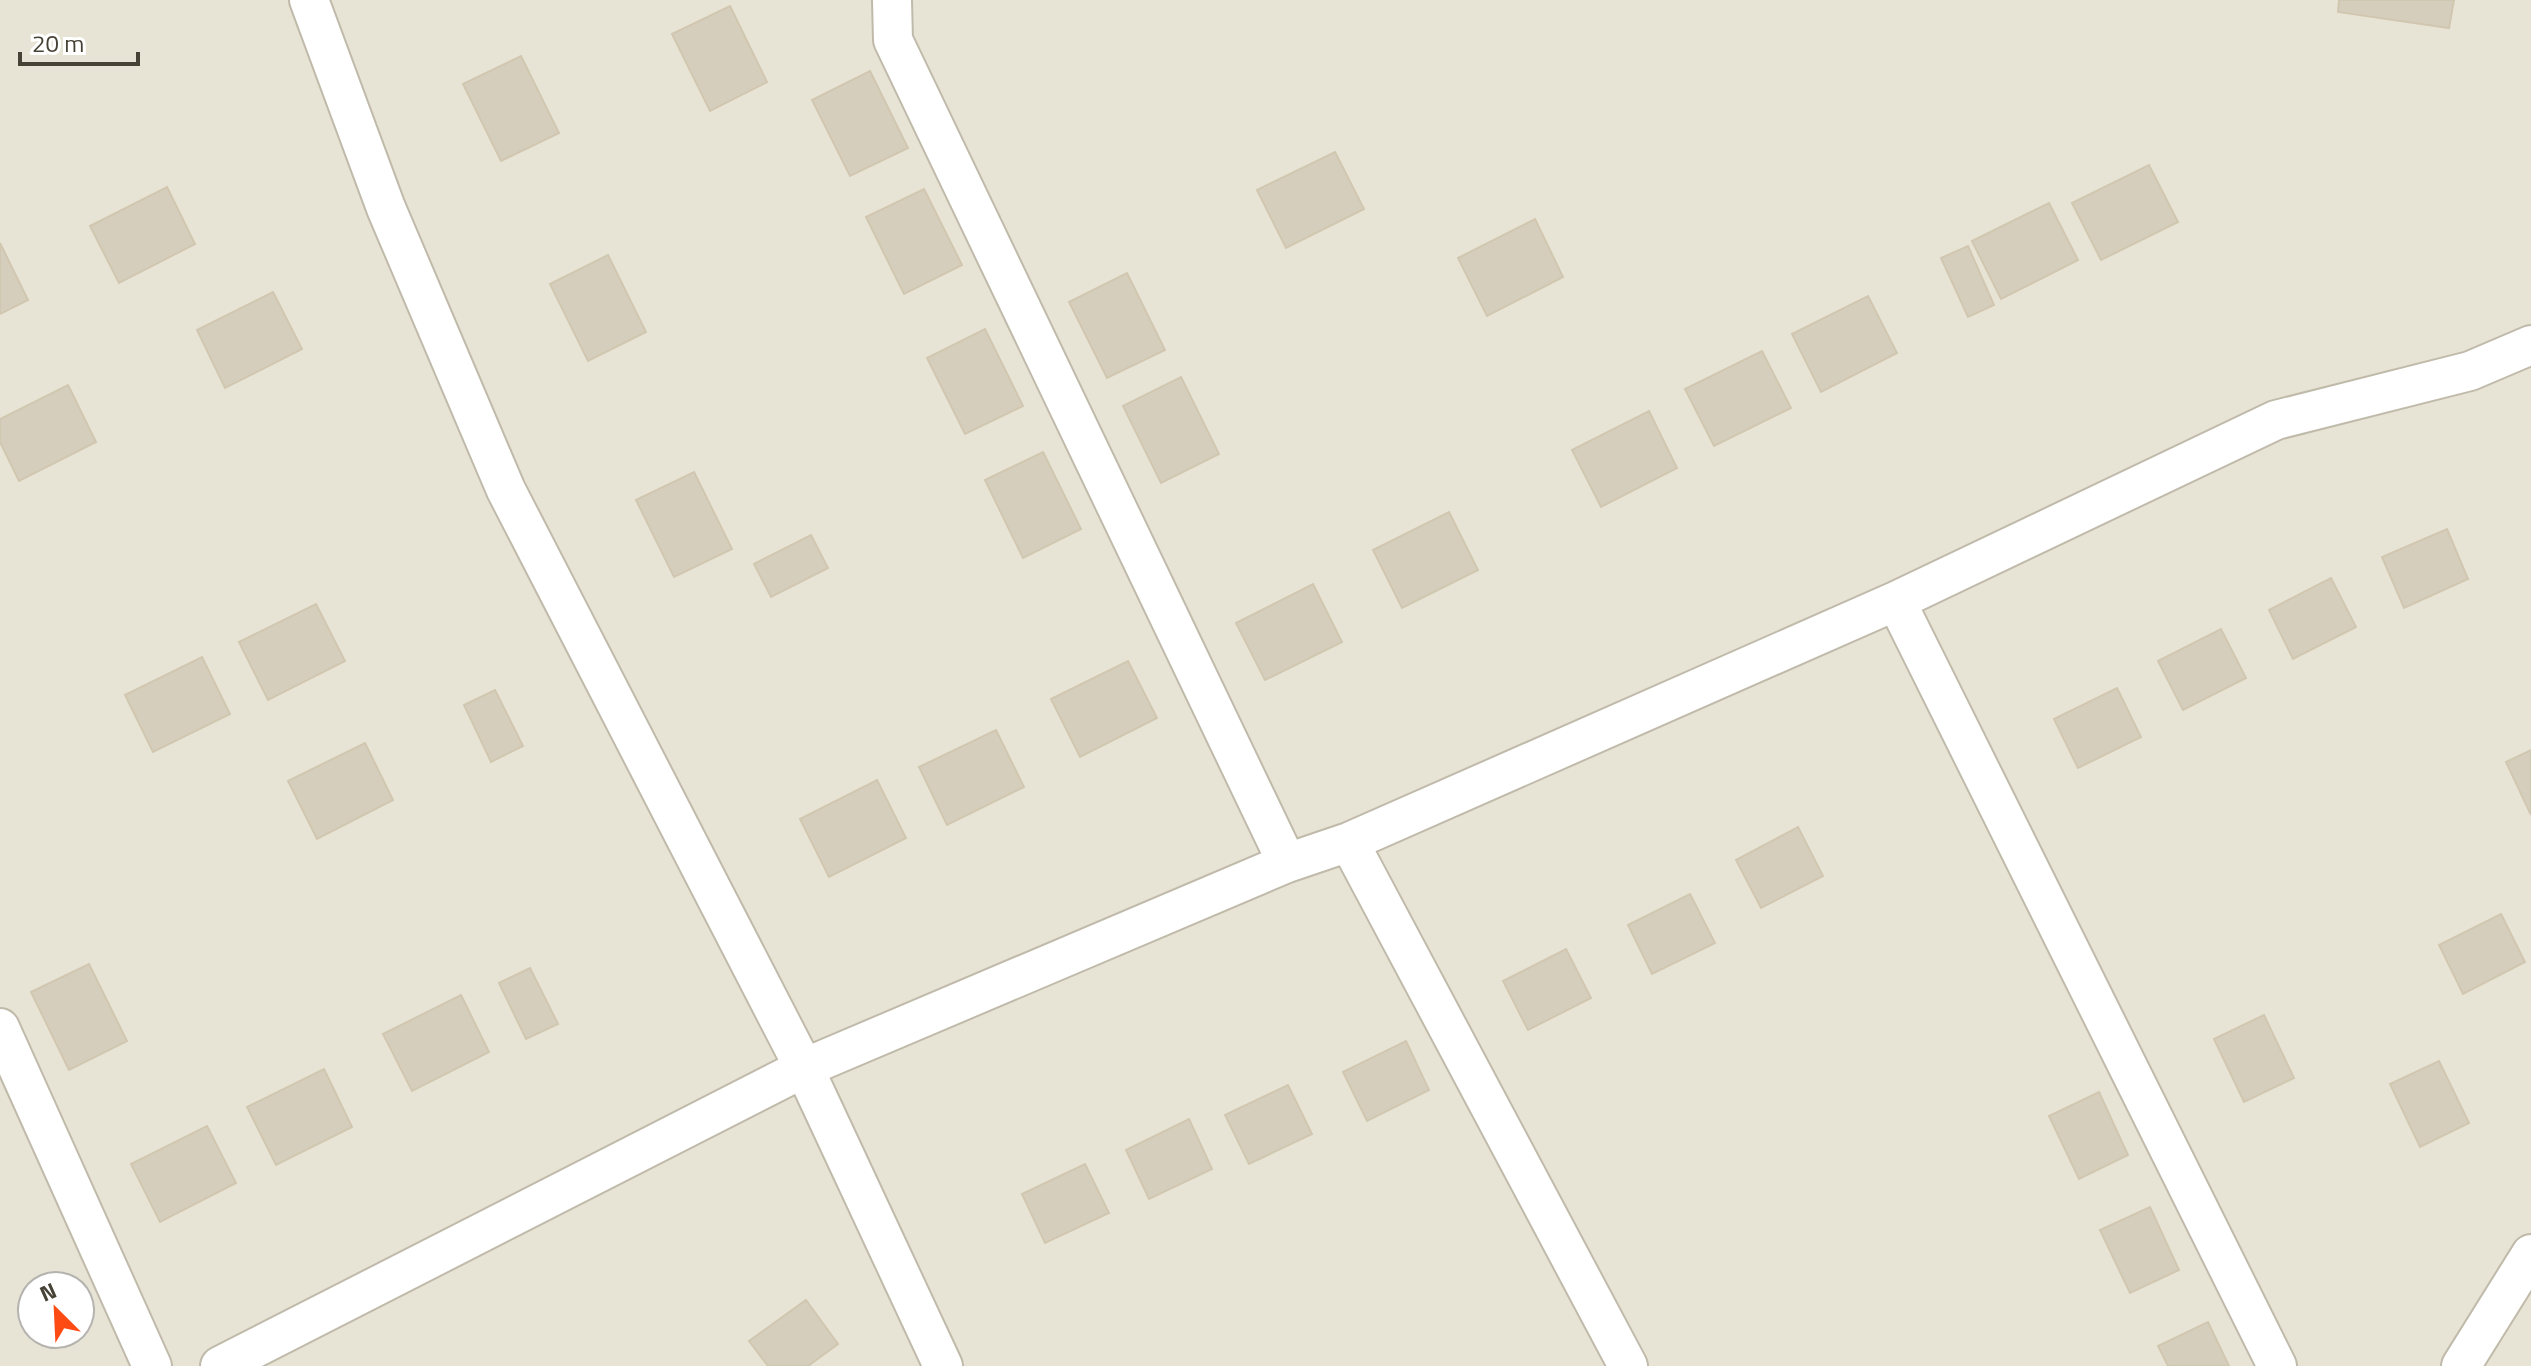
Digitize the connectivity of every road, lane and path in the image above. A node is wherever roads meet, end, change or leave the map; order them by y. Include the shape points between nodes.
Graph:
1 (309, 0) edge
2 (892, 0) edge
3 (2531, 345) edge
4 (1896, 601) junction
5 (1349, 842) junction
6 (1287, 863) junction
7 (0, 1028) edge
8 (804, 1068) junction
9 (2531, 1254) edge
10 (152, 1366) edge
11 (220, 1366) edge
12 (943, 1366) edge
13 (1628, 1366) edge
14 (2277, 1366) edge
15 (2461, 1366) edge

1 - 8 street via 386,208 506,490
2 - 6 street via 893,40
3 - 4 street via 2470,371 2276,420
4 - 5 street
4 - 14 street
5 - 6 street
5 - 13 street
6 - 8 street
7 - 10 street
8 - 11 street
8 - 12 street
9 - 15 street

